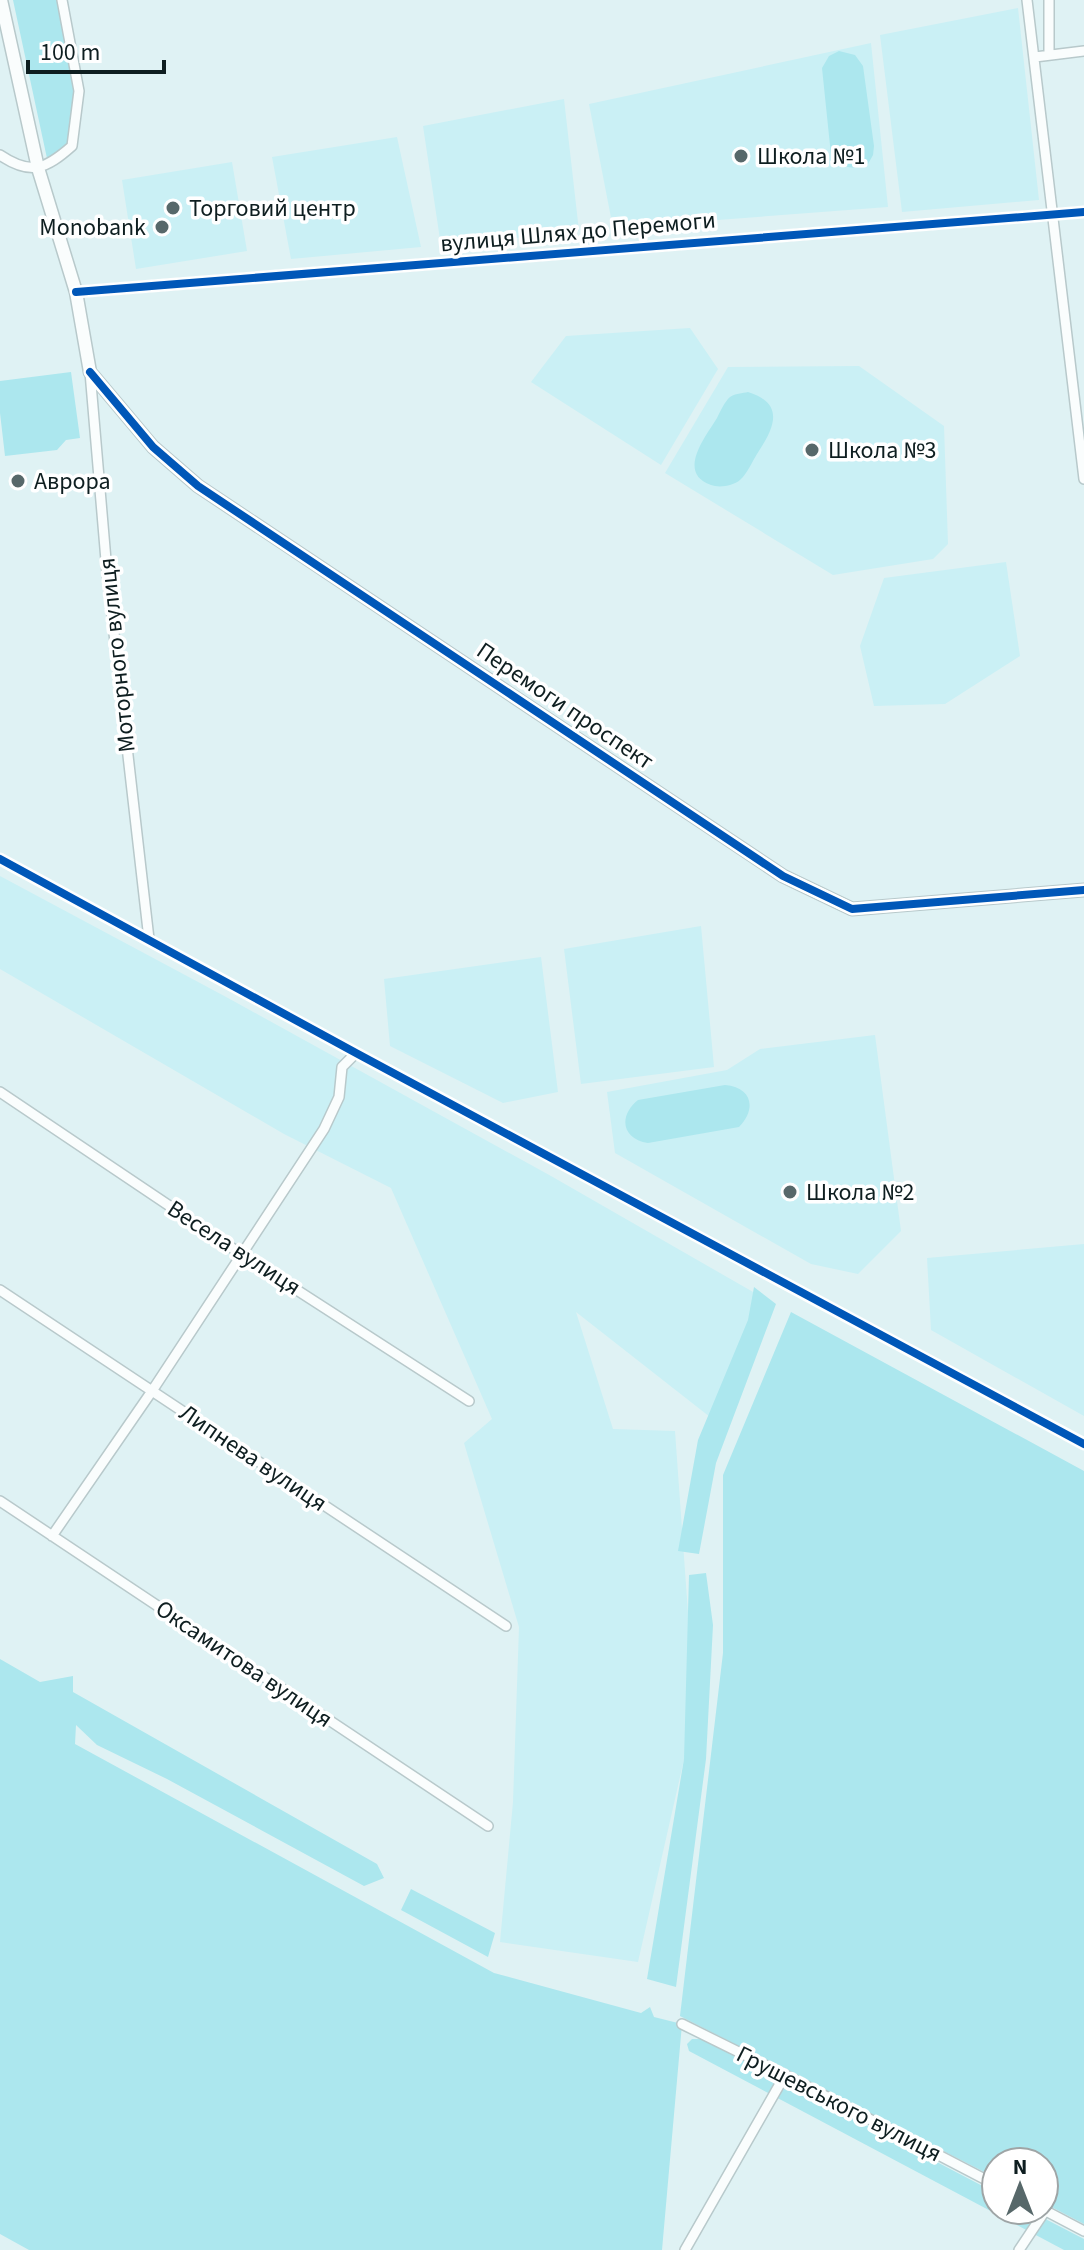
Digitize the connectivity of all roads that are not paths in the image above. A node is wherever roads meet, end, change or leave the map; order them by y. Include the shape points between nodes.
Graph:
1 (1, 0) edge
2 (62, 0) edge
3 (1027, 0) edge
4 (1049, 0) edge
5 (1084, 51) edge
6 (1049, 55) junction
7 (1035, 57) junction
8 (0, 155) edge
9 (38, 168) junction
10 (1084, 212) edge
11 (1052, 213) junction
12 (76, 292) junction
13 (90, 372) junction
14 (1084, 479) edge
15 (0, 859) edge
16 (1084, 890) edge
17 (149, 939) junction
18 (356, 1053) junction
19 (0, 1092) edge
20 (241, 1254) junction
21 (0, 1290) edge
22 (152, 1391) junction
23 (469, 1401) dead end
24 (1084, 1444) edge
25 (0, 1501) edge
26 (52, 1536) junction
27 (506, 1626) dead end
28 (488, 1826) dead end
29 (682, 2024) dead end
30 (785, 2075) junction
31 (980, 2177) edge
32 (1060, 2218) edge
33 (1035, 2226) edge
34 (1084, 2231) edge
35 (685, 2250) edge
36 (1019, 2250) edge

1 - 9 street
2 - 9 street via 79,91 72,146
3 - 7 street
4 - 6 street
5 - 6 street
6 - 7 street
7 - 11 street
8 - 9 street via 15,165
9 - 12 street
10 - 11 street, вулиця Шлях до Перемоги
11 - 12 street, вулиця Шлях до Перемоги
11 - 14 street
12 - 13 street
13 - 16 street, Перемоги проспект via 153,447 198,486 783,876 852,909
13 - 17 street, Моторного вулиця
15 - 17 street
17 - 18 street
18 - 20 street via 342,1067 339,1097 324,1129
18 - 24 street
19 - 20 street, Весела вулиця
20 - 22 street
20 - 23 street, Весела вулиця
21 - 22 street, Липнева вулиця
22 - 26 street
22 - 27 street, Липнева вулиця
25 - 26 street, Оксамитова вулиця
26 - 28 street, Оксамитова вулиця
29 - 30 street, Грушевського вулиця
30 - 31 street, Грушевського вулиця
30 - 35 street
32 - 34 street
33 - 36 street

